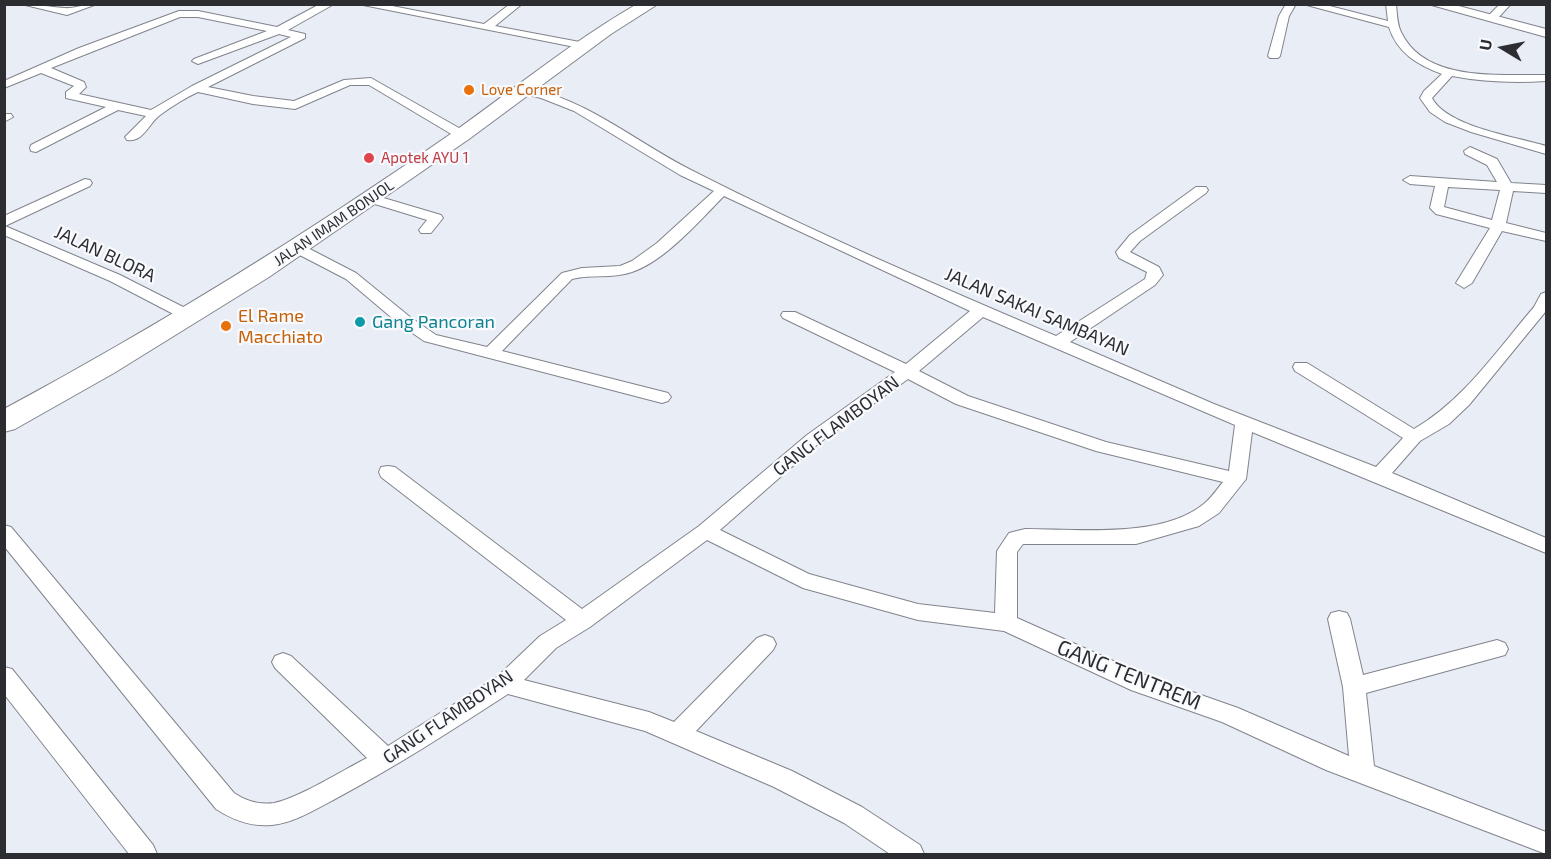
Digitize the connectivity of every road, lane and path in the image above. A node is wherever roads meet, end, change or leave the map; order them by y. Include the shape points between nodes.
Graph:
1 (26, 4) edge
2 (92, 4) edge
3 (221, 4) edge
4 (329, 4) edge
5 (363, 4) edge
6 (517, 4) edge
7 (650, 4) edge
8 (1291, 4) edge
9 (1308, 4) edge
10 (1391, 4) edge
11 (1434, 4) edge
12 (1506, 4) edge
13 (198, 14) junction
14 (1492, 18) junction
15 (1392, 25) junction
16 (485, 28) junction
17 (279, 30) junction
18 (1546, 33) edge
19 (585, 46) junction
20 (1274, 56) dead end
21 (198, 61) dead end
22 (42, 69) junction
23 (1449, 73) junction
24 (1546, 78) edge
25 (4, 85) edge
26 (196, 88) junction
27 (525, 91) junction
28 (118, 105) junction
29 (153, 114) junction
30 (462, 135) junction
31 (131, 137) dead end
32 (36, 148) dead end
33 (1546, 150) edge
34 (1470, 151) dead end
35 (1410, 180) dead end
36 (85, 183) dead end
37 (1442, 183) junction
38 (1507, 187) junction
39 (1546, 189) edge
40 (723, 190) junction
41 (1201, 190) dead end
42 (370, 198) junction
43 (4, 222) edge
44 (1498, 226) junction
45 (4, 230) edge
46 (426, 230) dead end
47 (1546, 237) edge
48 (297, 248) junction
49 (1464, 283) dead end
50 (1546, 297) edge
51 (981, 310) junction
52 (789, 315) dead end
53 (189, 316) junction
54 (1059, 342) junction
55 (490, 354) junction
56 (1301, 367) dead end
57 (907, 372) junction
58 (662, 397) dead end
59 (4, 422) edge
60 (1244, 423) junction
61 (1414, 437) junction
62 (388, 472) dead end
63 (1379, 476) junction
64 (1237, 479) junction
65 (706, 531) junction
66 (4, 532) edge
67 (1546, 546) edge
68 (1339, 620) dead end
69 (582, 621) junction
70 (1006, 623) junction
71 (765, 644) dead end
72 (1497, 649) dead end
73 (283, 662) dead end
74 (4, 676) edge
75 (505, 684) junction
76 (1354, 687) junction
77 (677, 735) junction
78 (386, 760) junction
79 (1362, 772) junction
80 (1546, 844) edge
81 (899, 851) edge
82 (138, 852) edge

1 - 2 street via 67,12
3 - 13 street
4 - 17 street
5 - 16 street
6 - 16 street
7 - 19 highway, JALAN IMAM BONJOL
8 - 20 street
9 - 15 street
10 - 15 street
11 - 14 street
12 - 14 street
13 - 17 street
13 - 22 street via 174,15
14 - 18 street
15 - 23 street via 1407,50
16 - 19 street
17 - 21 street
17 - 26 street via 301,36
19 - 27 highway, JALAN IMAM BONJOL
22 - 25 street
22 - 28 street via 80,84 70,95
23 - 24 street via 1475,78
23 - 33 street via 1426,98 1438,113
26 - 29 street
26 - 30 street via 295,105 348,82 371,81
27 - 30 highway, JALAN IMAM BONJOL
27 - 40 street, JALAN SAKAI SAMBAYAN via 578,108 685,172
28 - 29 street
28 - 32 street
29 - 31 street
30 - 42 highway, JALAN IMAM BONJOL
34 - 38 street via 1492,162
35 - 37 street
36 - 43 street
37 - 38 street
37 - 44 street via 1437,208
38 - 39 street
38 - 44 street
40 - 51 street, JALAN SAKAI SAMBAYAN
40 - 55 street via 636,266 567,276
41 - 54 street via 1135,238 1123,252 1154,270 1150,282
42 - 46 street via 436,218
42 - 48 highway, JALAN IMAM BONJOL
44 - 47 street
44 - 49 street
45 - 53 street, JALAN BLORA via 115,278
48 - 53 highway, JALAN IMAM BONJOL
48 - 55 street via 351,276 430,338
50 - 61 street via 1463,401 1443,420
51 - 54 street, JALAN SAKAI SAMBAYAN
51 - 57 street, GANG FLAMBOYAN
52 - 57 street
53 - 59 highway, JALAN IMAM BONJOL
54 - 60 street, JALAN SAKAI SAMBAYAN
55 - 58 street
56 - 61 street
57 - 64 street via 962,400 1102,447
57 - 65 street, GANG FLAMBOYAN via 813,439
60 - 63 street, JALAN SAKAI SAMBAYAN
60 - 64 street
61 - 63 street
62 - 69 street
63 - 67 street, JALAN SAKAI SAMBAYAN
64 - 70 street via 1212,508 1179,526 1136,537 1016,538 1007,551
65 - 69 street, GANG FLAMBOYAN
65 - 70 street, GANG TENTREM via 803,580 918,612
66 - 78 street, GANG FLAMBOYAN via 225,801 238,810 274,814 296,807
68 - 76 street
69 - 75 street, GANG FLAMBOYAN via 548,642
70 - 79 street, GANG TENTREM via 1139,683 1230,715
71 - 77 street
72 - 76 street
73 - 78 street
74 - 82 street
75 - 77 street via 649,722
75 - 78 street, GANG FLAMBOYAN
76 - 79 street
77 - 81 street via 783,779 853,815
79 - 80 street, GANG TENTREM

